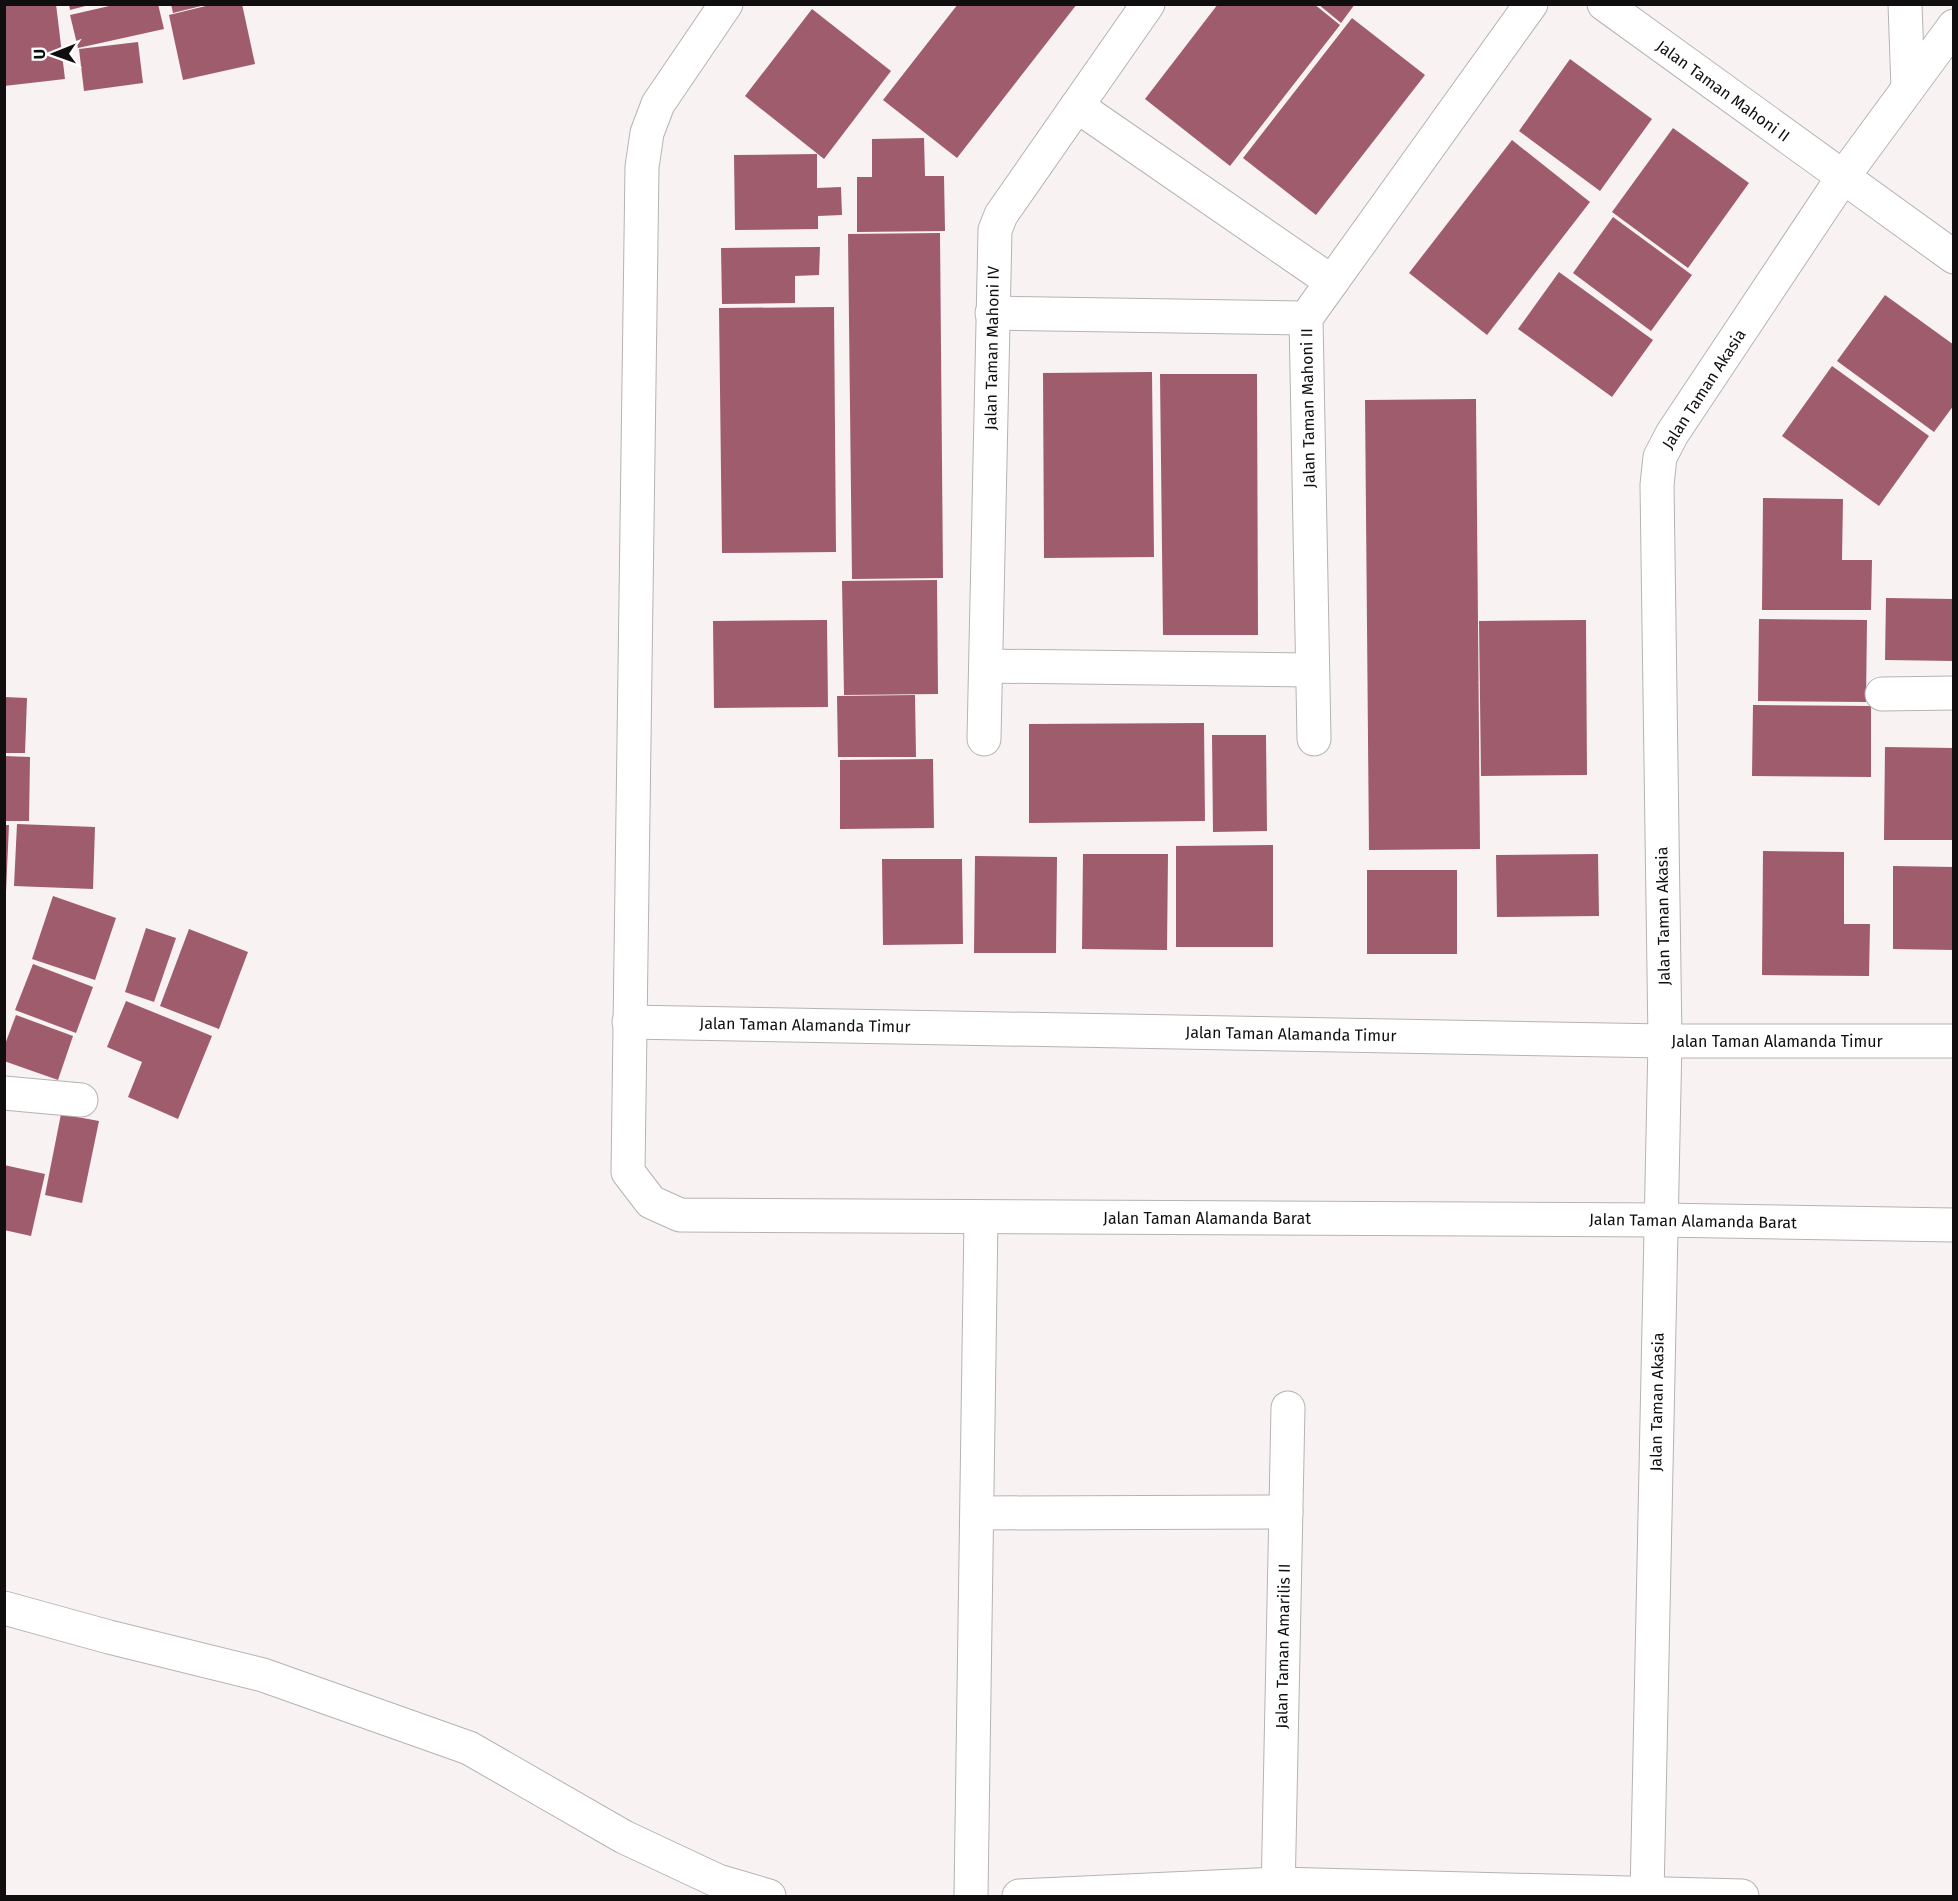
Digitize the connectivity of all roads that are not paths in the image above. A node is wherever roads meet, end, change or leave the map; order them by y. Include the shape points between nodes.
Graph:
1 (726, 4) edge
2 (1148, 4) edge
3 (1531, 4) edge
4 (1604, 4) edge
5 (1905, 4) edge
6 (1953, 26) edge
7 (1908, 88) junction
8 (1077, 106) junction
9 (1843, 177) junction
10 (1953, 257) edge
11 (1332, 282) junction
12 (992, 313) junction
13 (1306, 318) junction
14 (986, 666) junction
15 (1312, 670) junction
16 (1953, 693) edge
17 (1882, 694) dead end
18 (984, 739) dead end
19 (1314, 739) dead end
20 (629, 1022) junction
21 (1665, 1041) junction
22 (1953, 1041) edge
23 (4, 1093) edge
24 (81, 1100) dead end
25 (981, 1216) junction
26 (1660, 1220) junction
27 (1953, 1225) edge
28 (1288, 1408) dead end
29 (1286, 1512) junction
30 (978, 1513) junction
31 (4, 1608) edge
32 (1278, 1890) edge
33 (1647, 1895) edge
34 (769, 1896) edge
35 (971, 1896) edge
36 (1019, 1896) edge
37 (1742, 1896) edge

1 - 20 street, Jalan Taman Alamanda Barat via 658,104 647,133 642,167
2 - 8 street, Jalan Taman Mahoni IV
3 - 11 street, Jalan Taman Mahoni II
4 - 9 street, Jalan Taman Mahoni II
5 - 7 street
6 - 7 street, Jalan Taman Akasia
7 - 9 street, Jalan Taman Akasia
8 - 11 street
8 - 12 street, Jalan Taman Mahoni IV via 1001,215 993,247
9 - 10 street, Jalan Taman Mahoni II
9 - 21 street, Jalan Taman Akasia via 1660,457 1657,485
11 - 13 street, Jalan Taman Mahoni II
12 - 13 street
12 - 14 street, Jalan Taman Mahoni IV
13 - 15 street, Jalan Taman Mahoni II
14 - 15 street
14 - 18 street, Jalan Taman Mahoni IV
15 - 19 street, Jalan Taman Mahoni II
16 - 17 street
20 - 21 street, Jalan Taman Alamanda Timur
20 - 25 street, Jalan Taman Alamanda Barat via 628,1172 651,1202 680,1215
21 - 22 street, Jalan Taman Alamanda Timur
21 - 26 street, Jalan Taman Akasia
23 - 24 street
25 - 26 street, Jalan Taman Alamanda Barat
25 - 30 street
26 - 27 street, Jalan Taman Alamanda Barat
26 - 33 street, Jalan Taman Akasia
28 - 29 street, Jalan Taman Amarilis II
29 - 30 street
29 - 32 street, Jalan Taman Amarilis II
30 - 35 street
31 - 34 street via 263,1675 469,1748 624,1837 718,1881
32 - 33 street
32 - 36 street
33 - 37 street

